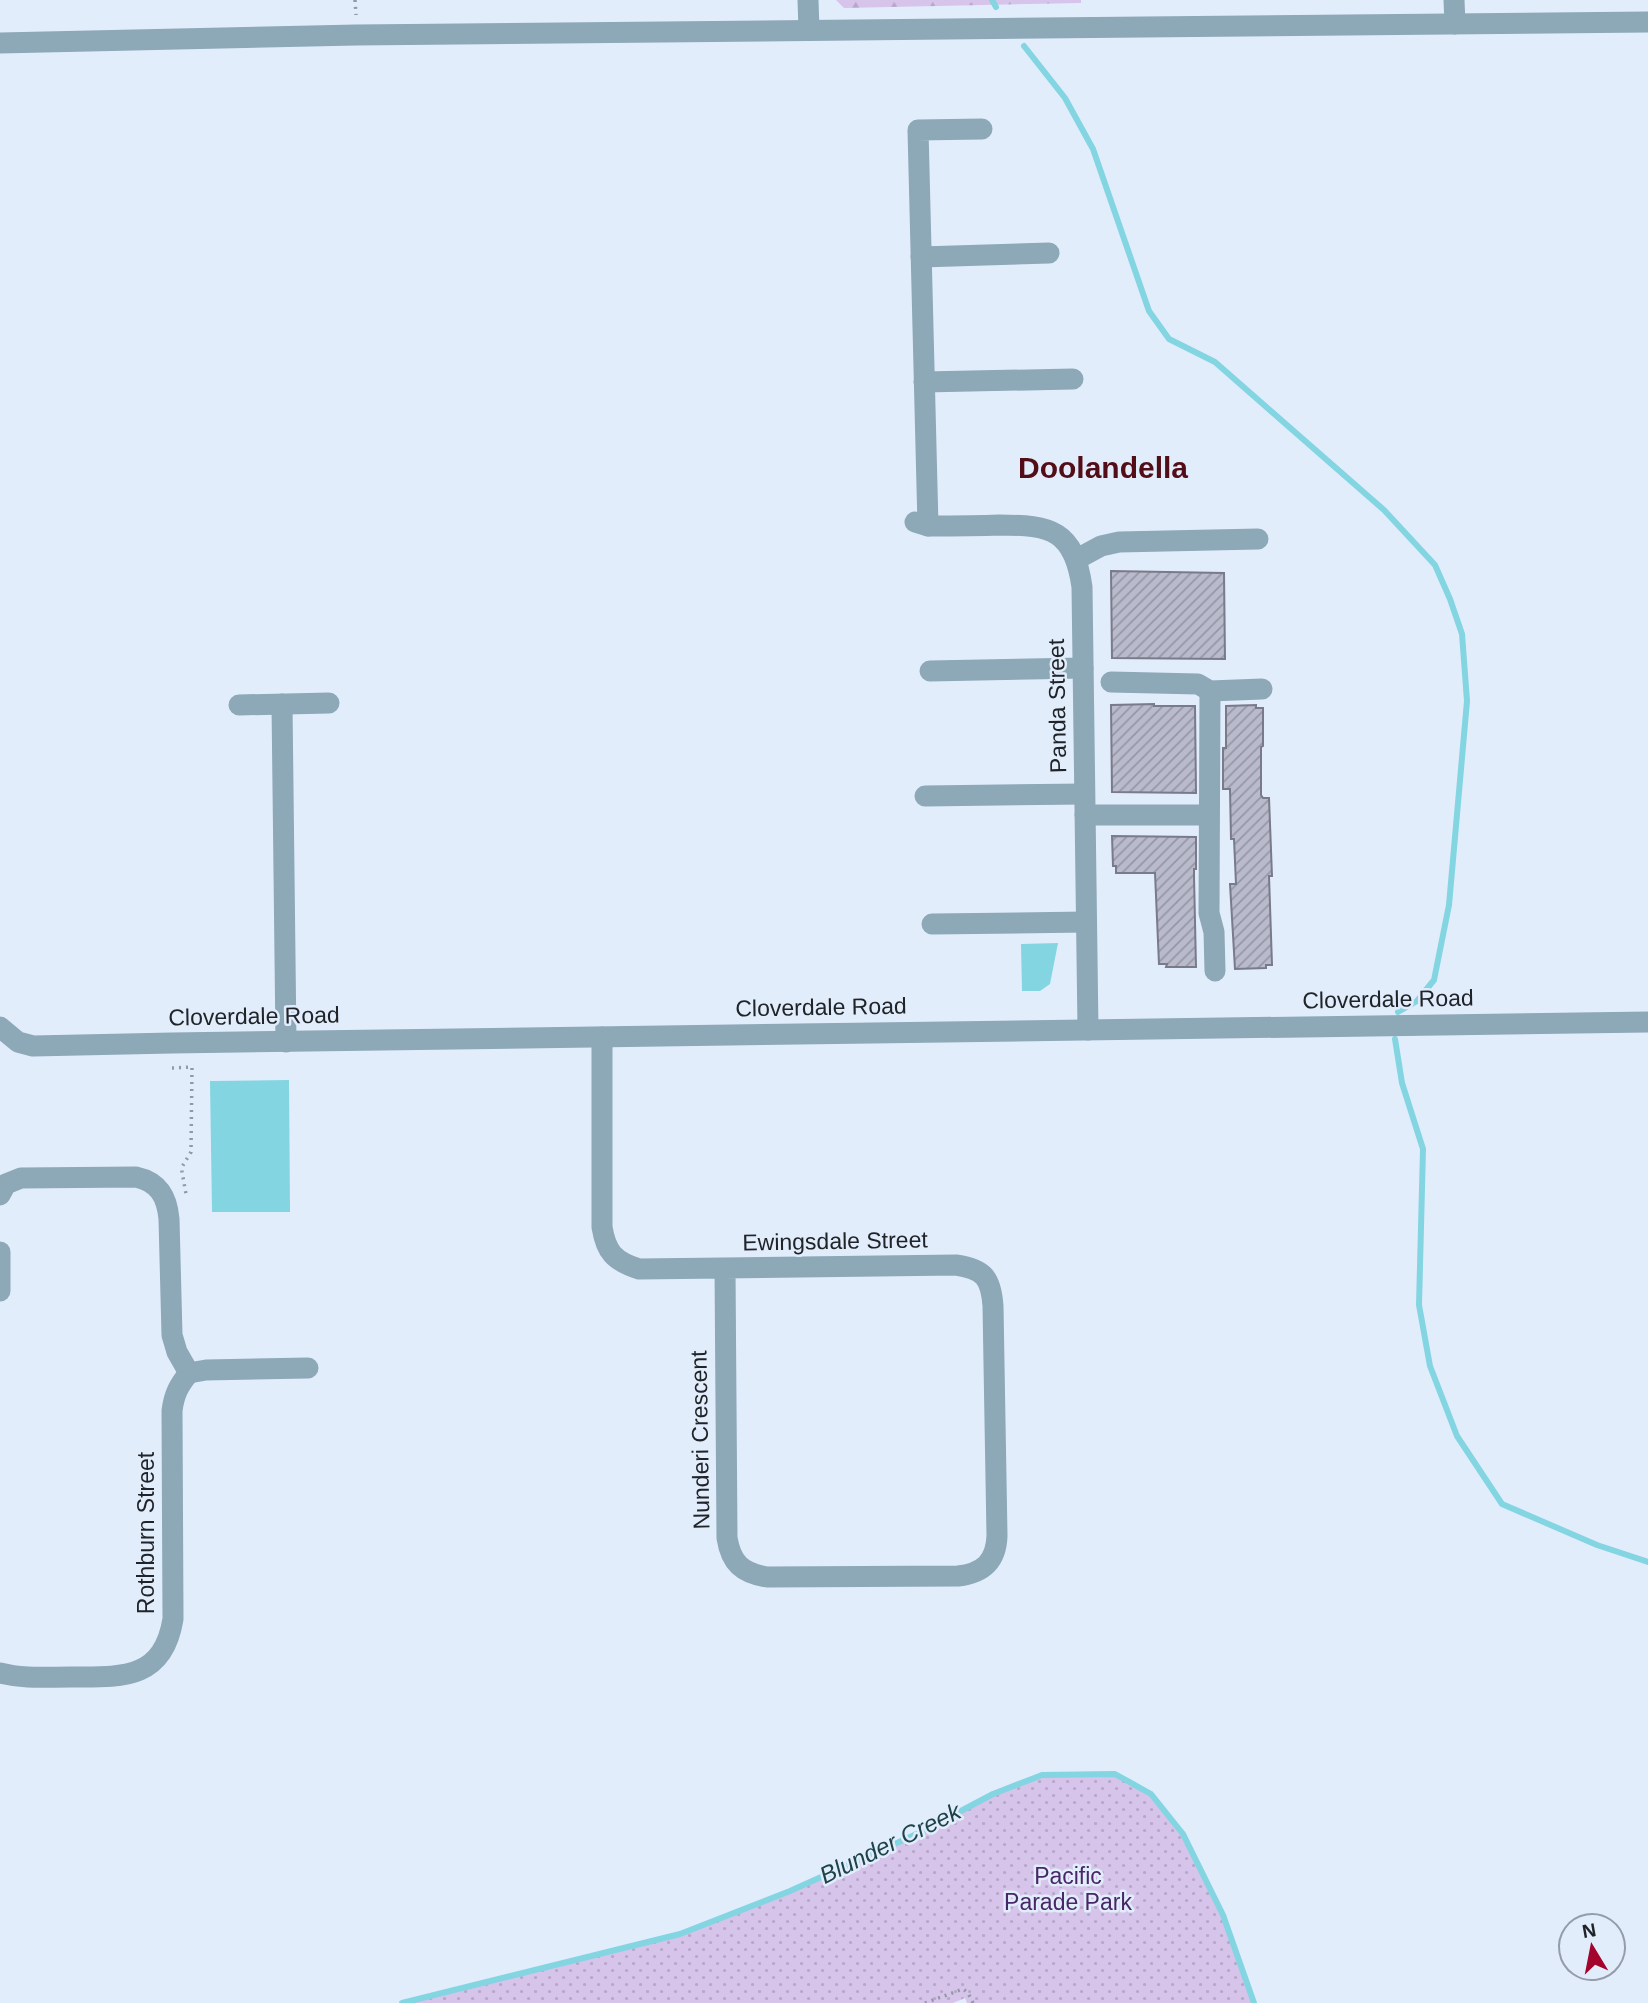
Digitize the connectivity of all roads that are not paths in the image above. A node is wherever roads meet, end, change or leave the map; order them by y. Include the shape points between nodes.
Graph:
1 (808, 0) edge
2 (1454, 0) edge
3 (1648, 22) edge
4 (1455, 24) junction
5 (809, 30) junction
6 (0, 43) edge
7 (982, 129) dead end
8 (1049, 253) dead end
9 (921, 257) junction
10 (1073, 379) dead end
11 (924, 382) junction
12 (1258, 539) dead end
13 (1077, 559) junction
14 (1083, 668) junction
15 (930, 671) dead end
16 (1111, 682) dead end
17 (1262, 689) dead end
18 (1210, 691) junction
19 (282, 704) junction
20 (329, 704) dead end
21 (239, 705) dead end
22 (925, 796) dead end
23 (1085, 805) junction
24 (1208, 815) junction
25 (1086, 922) junction
26 (932, 924) dead end
27 (1215, 971) dead end
28 (1648, 1022) edge
29 (0, 1027) edge
30 (1088, 1030) junction
31 (602, 1037) junction
32 (286, 1042) junction
33 (0, 1195) edge
34 (0, 1252) edge
35 (725, 1269) junction
36 (0, 1292) edge
37 (308, 1368) dead end
38 (189, 1373) junction
39 (986, 1567) joint
40 (0, 1673) edge

1 - 5 street
2 - 4 street
3 - 4 street
4 - 5 street
5 - 6 street
7 - 9 street via 918,131
8 - 9 street
9 - 11 street
10 - 11 street
11 - 13 street via 922,524 1044,528 1058,535
12 - 13 street via 1119,541
13 - 14 street, Panda Street
14 - 15 street
14 - 23 street, Panda Street
16 - 18 street via 1198,684
17 - 18 street
18 - 24 street
19 - 20 street
19 - 21 street
19 - 32 street
22 - 23 street
23 - 24 street
23 - 25 street, Panda Street
24 - 27 street
25 - 26 street
25 - 30 street, Panda Street
28 - 30 street, Cloverdale Road
29 - 32 street, Cloverdale Road via 18,1042 51,1047
30 - 31 street, Cloverdale Road
31 - 32 street, Cloverdale Road
31 - 35 street, Ewingsdale Street via 604,1242 616,1259 639,1269
33 - 38 street via 6,1184 21,1178 136,1177 159,1188 167,1204 172,1335
34 - 36 street
35 - 39 street, Nunderi Crescent via 727,1538 737,1565 767,1577 958,1576
35 - 39 street, Ewingsdale Street via 956,1265 985,1277 993,1306 997,1536
37 - 38 street
38 - 40 street, Rothburn Street via 173,1398 173,1619 166,1646 149,1665 126,1675 18,1678

